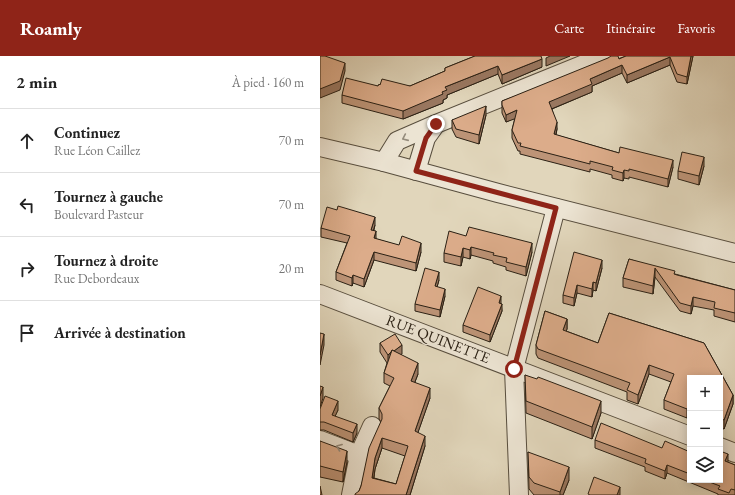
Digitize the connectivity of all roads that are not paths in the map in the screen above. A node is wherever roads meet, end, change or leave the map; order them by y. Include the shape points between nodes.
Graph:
1 (604, 56) edge
2 (436, 124) junction
3 (320, 148) edge
4 (384, 162) junction
5 (416, 171) junction
6 (556, 208) junction
7 (735, 253) edge
8 (320, 294) edge
9 (514, 369) junction
10 (372, 426) dead end
11 (687, 435) edge
12 (320, 440) edge
13 (723, 448) edge
14 (735, 453) edge
15 (358, 455) junction
16 (351, 495) edge
17 (519, 495) edge

1 - 2 street
2 -> 4 street via 397,141
2 - 5 street via 426,138
3 - 4 street
4 - 5 street
5 - 6 street
6 - 7 street
6 - 9 street
8 - 9 street, RUE QUINETTE
9 - 11 street, RUE QUINETTE
9 - 17 street
10 - 15 street
15 -> 12 street
13 - 14 street
15 - 16 street

